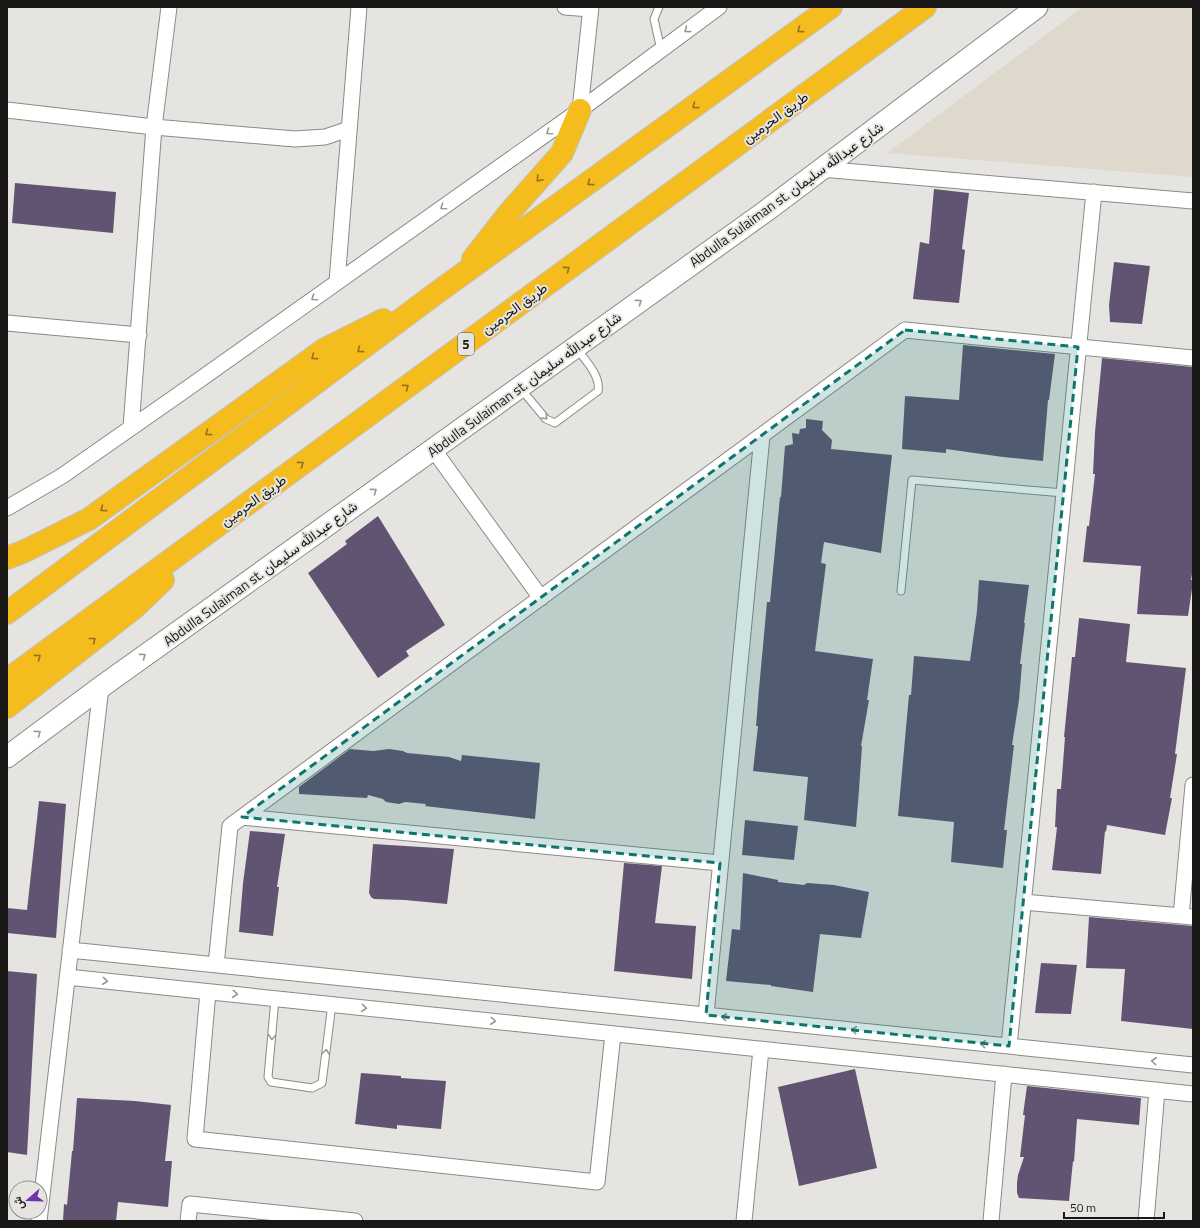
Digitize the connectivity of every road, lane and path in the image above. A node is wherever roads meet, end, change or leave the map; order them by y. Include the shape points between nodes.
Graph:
1 (169, 7) edge
2 (359, 7) edge
3 (565, 7) edge
4 (659, 7) edge
5 (719, 7) edge
6 (831, 7) edge
7 (925, 7) edge
8 (1037, 7) edge
9 (591, 8) edge
10 (661, 50) junction
11 (7, 110) edge
12 (580, 110) junction
13 (154, 128) junction
14 (349, 128) junction
15 (821, 169) junction
16 (1094, 192) junction
17 (1193, 200) edge
18 (457, 279) junction
19 (337, 282) junction
20 (435, 294) junction
21 (7, 323) edge
22 (139, 335) junction
23 (576, 347) junction
24 (1078, 347) junction
25 (1193, 358) edge
26 (520, 387) junction
27 (131, 428) junction
28 (762, 436) junction
29 (433, 449) junction
30 (1064, 493) junction
31 (7, 508) edge
32 (226, 520) junction
33 (7, 558) edge
34 (901, 591) dead end
35 (541, 598) junction
36 (7, 613) edge
37 (7, 680) edge
38 (101, 687) junction
39 (7, 707) edge
40 (7, 757) edge
41 (1193, 785) edge
42 (242, 817) junction
43 (720, 863) junction
44 (1023, 902) junction
45 (1187, 917) edge
46 (70, 950) junction
47 (216, 965) junction
48 (67, 977) junction
49 (208, 992) junction
50 (275, 999) junction
51 (332, 1004) junction
52 (706, 1015) junction
53 (613, 1034) junction
54 (1009, 1046) junction
55 (761, 1049) junction
56 (1193, 1065) edge
57 (1004, 1074) junction
58 (1156, 1090) junction
59 (1193, 1094) edge
60 (39, 1221) edge
61 (188, 1221) edge
62 (355, 1221) edge
63 (744, 1221) edge
64 (990, 1221) edge
65 (1146, 1221) edge

1 - 13 street
2 - 14 street
3 - 9 street
4 - 10 lane via 654,19
5 -> 10 street
6 -> 18 highway
32 -> 7 highway, طريق الحرمين / 5
8 - 15 main road, Abdulla Sulaiman st. شارع عبدالله سليمان
9 - 12 street
10 - 12 street
11 - 13 street
12 -> 18 highway via 562,153 509,212
12 -> 19 street
13 - 14 street via 295,139 325,137
13 - 22 street
14 - 19 street
15 - 16 street
23 -> 15 main road, Abdulla Sulaiman st. شارع عبدالله سليمان
16 - 17 street
16 - 24 street
18 - 20 highway
19 -> 27 street
20 -> 33 highway via 325,349 89,519
20 -> 36 highway
21 - 22 street
22 - 27 street
23 - 26 main road, Abdulla Sulaiman st. شارع عبدالله سليمان
26 -> 23 lane via 546,419 555,423 598,391 598,379
24 - 25 street
24 - 28 street via 905,330
24 - 30 street
26 - 29 main road, Abdulla Sulaiman st. شارع عبدالله سليمان
27 - 31 street via 62,476
28 - 35 street
28 - 43 street
29 - 35 street
38 -> 29 main road, Abdulla Sulaiman st. شارع عبدالله سليمان
30 - 34 lane via 912,480
30 - 44 street
37 -> 32 highway, طريق الحرمين / 5
39 -> 32 highway via 134,608
35 - 42 street
40 -> 38 main road, Abdulla Sulaiman st. شارع عبدالله سليمان
38 - 46 street
41 - 45 street
42 - 43 street
42 - 47 street via 230,826
43 - 52 street
44 - 45 street
44 - 54 street
46 - 47 street
46 - 48 street
47 - 52 street
48 -> 49 street
48 - 60 street
49 -> 50 street
49 - 53 street via 195,1139 597,1182
50 - 51 street
50 -> 51 lane via 268,1077 271,1082 312,1088 322,1083
51 -> 53 street
54 -> 52 street
53 - 55 street
56 -> 54 street
55 - 57 street
55 - 63 street
57 - 58 street
57 - 64 street
58 - 59 street
58 - 65 street
61 - 62 street via 190,1204

